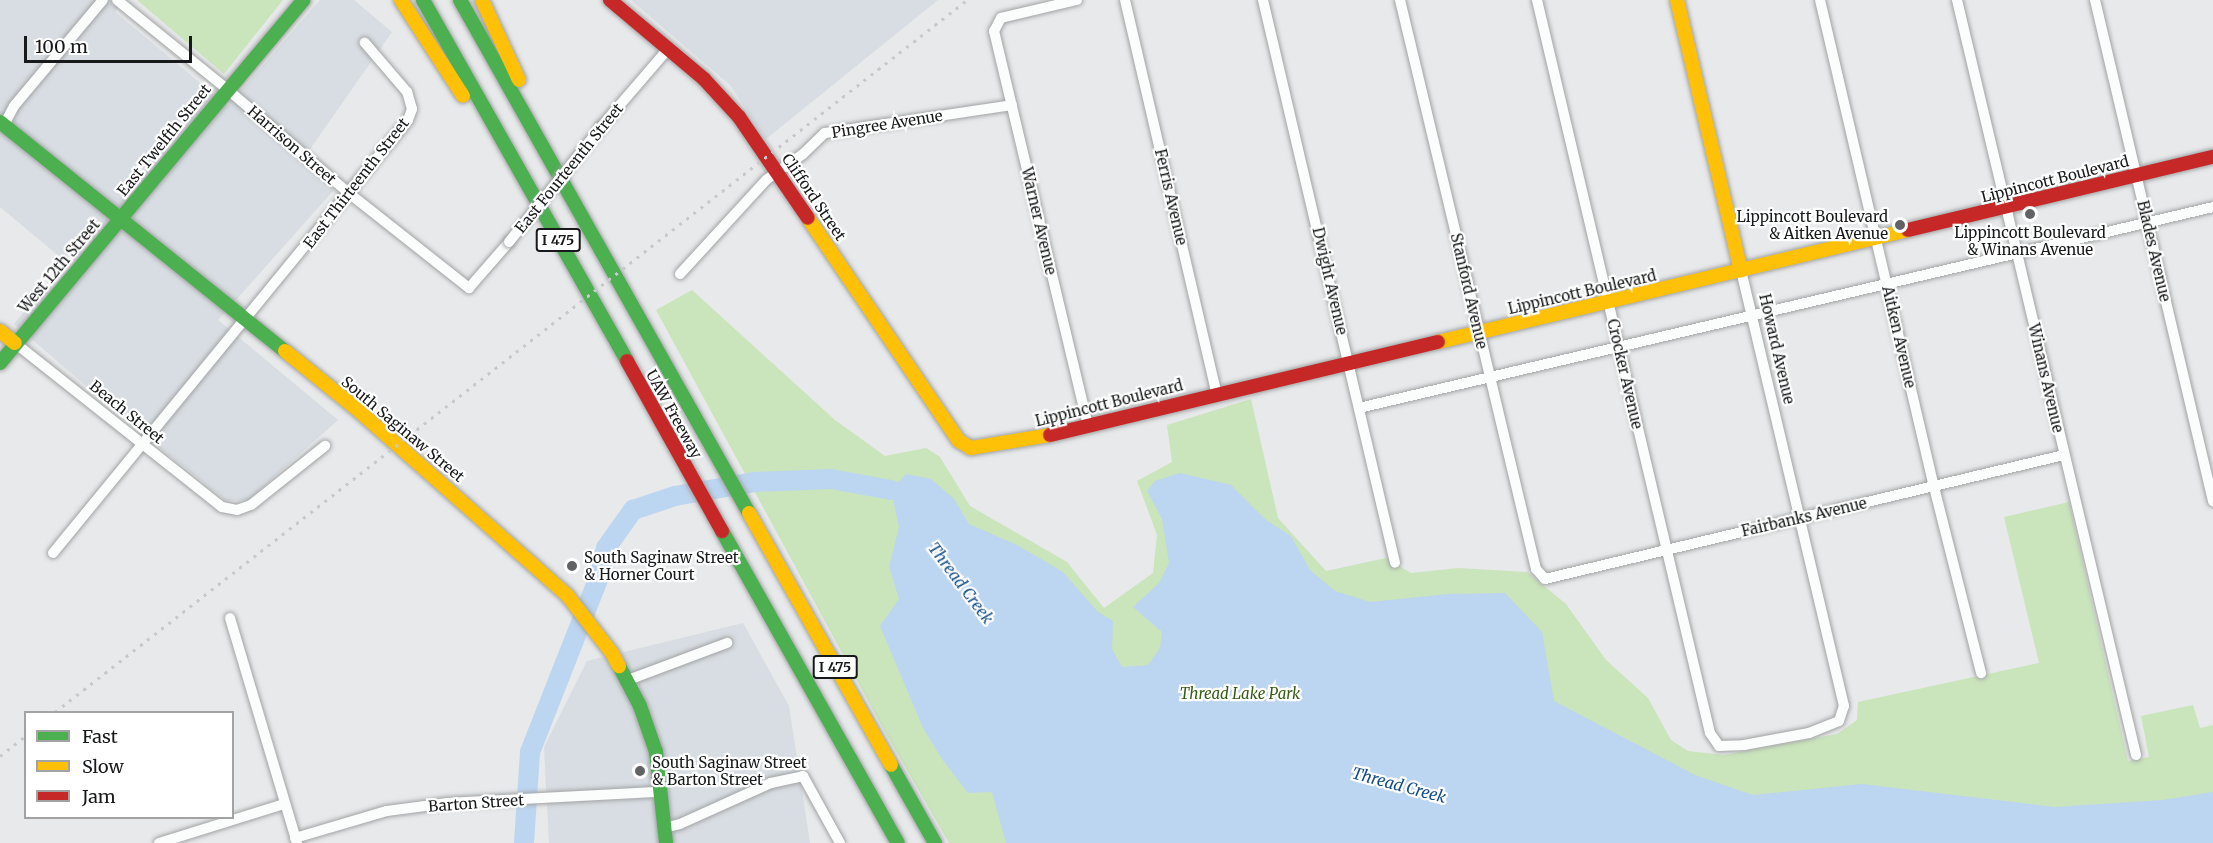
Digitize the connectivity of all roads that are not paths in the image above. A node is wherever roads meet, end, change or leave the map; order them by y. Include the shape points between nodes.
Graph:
1 (103, 0) edge
2 (117, 0) edge
3 (303, 0) edge
4 (401, 0) edge
5 (423, 0) edge
6 (460, 0) edge
7 (482, 0) edge
8 (610, 0) edge
9 (1077, 0) edge
10 (1125, 0) edge
11 (1263, 0) edge
12 (1400, 0) edge
13 (1537, 0) edge
14 (1677, 0) edge
15 (1820, 0) edge
16 (1957, 0) edge
17 (2095, 0) edge
18 (365, 43) dead end
19 (669, 48) junction
20 (227, 89) junction
21 (1012, 105) junction
22 (2, 123) edge
23 (2213, 157) edge
24 (777, 173) junction
25 (2137, 176) junction
26 (350, 194) junction
27 (2213, 207) edge
28 (2006, 208) junction
29 (583, 218) junction
30 (120, 219) junction
31 (548, 222) junction
32 (2147, 222) junction
33 (1876, 239) junction
34 (2017, 251) junction
35 (1741, 271) junction
36 (680, 274) dead end
37 (1887, 284) junction
38 (469, 288) joint
39 (1608, 303) junction
40 (1753, 315) junction
41 (244, 319) junction
42 (0, 331) edge
43 (1480, 332) junction
44 (15, 344) junction
45 (1618, 347) junction
46 (0, 363) edge
47 (1348, 363) junction
48 (1489, 378) junction
49 (1217, 394) junction
50 (1359, 408) junction
51 (1088, 426) junction
52 (959, 441) joint
53 (142, 444) junction
54 (325, 446) dead end
55 (2064, 455) junction
56 (1934, 487) junction
57 (2213, 501) edge
58 (1800, 517) junction
59 (1667, 550) junction
60 (53, 554) dead end
61 (1395, 563) dead end
62 (1545, 579) joint
63 (230, 618) dead end
64 (727, 643) dead end
65 (1981, 673) dead end
66 (628, 680) junction
67 (1719, 746) joint
68 (2136, 755) dead end
69 (660, 792) junction
70 (284, 804) junction
71 (664, 828) junction
72 (296, 841) edge
73 (159, 843) edge
74 (666, 843) edge
75 (840, 843) edge
76 (898, 843) edge
77 (935, 843) edge

1 - 22 street
2 - 20 street, Harrison Street
3 - 20 main road, East Twelfth Street
4 - 31 main road
5 - 31 main road, UAW Freeway / I 475
6 - 29 main road, UAW Freeway / I 475
7 - 29 main road
8 - 19 main road, Clifford Street
9 - 21 street, Warner Avenue via 1001,18 994,31
10 - 49 street, Ferris Avenue
11 - 47 street, Dwight Avenue
12 - 43 street, Stanford Avenue
13 - 39 street, Crocker Avenue
14 - 35 main road, Howard Avenue
15 - 33 street, Aitken Avenue
16 - 28 street, Winans Avenue
17 - 25 street, Blades Avenue
18 - 26 street, East Thirteenth Street via 407,92 412,109 408,120
19 - 24 main road, Clifford Street via 739,117
19 - 38 street, East Fourteenth Street, bridge
20 - 26 street, Harrison Street
20 - 30 main road, East Twelfth Street
21 - 24 street, Pingree Avenue via 825,133
21 - 51 street, Warner Avenue
22 - 30 main road, South Saginaw Street
23 - 25 main road, Lippincott Boulevard
24 - 36 street, Pingree Avenue
24 - 52 main road, Clifford Street
25 - 28 main road, Lippincott Boulevard
25 - 32 street, Blades Avenue
26 - 38 street, Harrison Street
26 - 41 street, East Thirteenth Street
27 - 32 street
28 - 33 main road, Lippincott Boulevard
28 - 34 street, Winans Avenue
29 - 77 main road, UAW Freeway / I 475
30 - 41 main road, South Saginaw Street
30 - 44 main road, West 12th Street
31 - 76 main road, UAW Freeway / I 475
32 - 34 street
32 - 57 street, Blades Avenue
33 - 35 main road, Lippincott Boulevard
33 - 37 street, Aitken Avenue
34 - 37 street
34 - 55 street, Winans Avenue
35 - 39 main road, Lippincott Boulevard
35 - 40 street, Howard Avenue
37 - 40 street
37 - 56 street, Aitken Avenue
39 - 43 main road, Lippincott Boulevard
39 - 45 street, Crocker Avenue
40 - 45 street
40 - 58 street, Howard Avenue
41 - 53 street, East Thirteenth Street
41 - 66 main road, South Saginaw Street via 382,431 567,595 597,631
42 - 44 main road, Beach Street
43 - 47 main road, Lippincott Boulevard
43 - 48 street, Stanford Avenue
44 - 46 main road, West 12th Street
44 - 53 street, Beach Street
45 - 48 street
45 - 59 street, Crocker Avenue
47 - 49 main road, Lippincott Boulevard
47 - 50 street, Dwight Avenue
48 - 50 street
48 - 62 street, Stanford Avenue via 1536,569
49 - 51 main road, Lippincott Boulevard
50 - 61 street, Dwight Avenue
51 - 52 main road, Lippincott Boulevard via 1001,446 971,448
53 - 54 street, Beach Street via 211,501 237,510 251,505
53 - 60 street, East Thirteenth Street
55 - 56 street, Fairbanks Avenue
55 - 68 street, Winans Avenue
56 - 58 street, Fairbanks Avenue
56 - 65 street, Aitken Avenue
58 - 59 street, Fairbanks Avenue
58 - 67 street, Howard Avenue via 1844,706 1839,721 1809,733
59 - 62 street, Fairbanks Avenue
59 - 67 street, Crocker Avenue via 1710,733
63 - 70 street
64 - 66 street
66 - 69 main road, South Saginaw Street via 650,729
69 - 71 main road, South Saginaw Street
69 - 72 street, Barton Street via 447,803 387,811
70 - 72 street
70 - 73 street
71 - 74 main road, South Saginaw Street
71 - 75 street via 771,783 802,776

